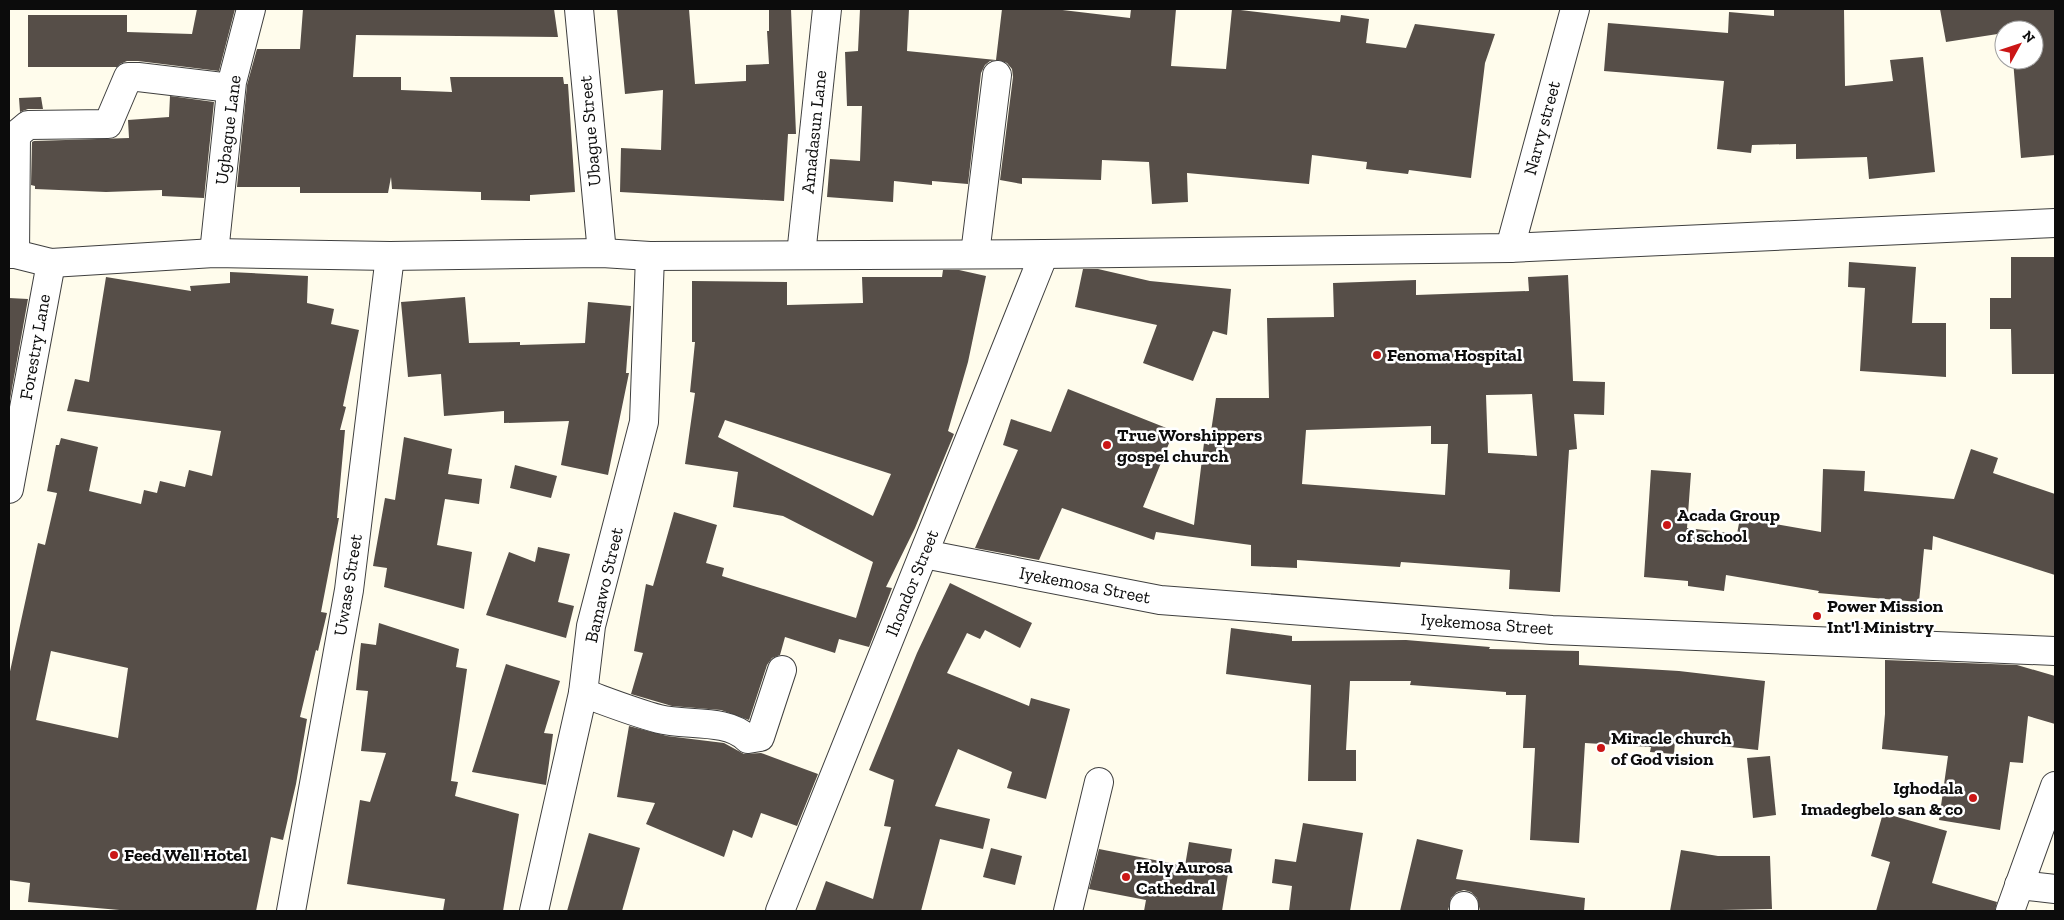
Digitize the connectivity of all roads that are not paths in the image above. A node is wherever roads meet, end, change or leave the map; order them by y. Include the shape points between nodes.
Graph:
1 (251, 9) edge
2 (579, 9) edge
3 (827, 9) edge
4 (1575, 9) edge
5 (997, 75) dead end
6 (231, 88) junction
7 (2055, 223) edge
8 (1510, 248) junction
9 (214, 253) junction
10 (602, 253) junction
11 (12, 254) edge
12 (975, 254) junction
13 (1044, 254) junction
14 (801, 255) junction
15 (390, 256) junction
16 (650, 256) junction
17 (51, 263) junction
18 (9, 489) edge
19 (924, 554) junction
20 (2055, 651) edge
21 (782, 670) dead end
22 (583, 693) junction
23 (1099, 782) dead end
24 (2055, 786) edge
25 (2019, 885) junction
26 (2055, 889) edge
27 (291, 911) edge
28 (534, 911) edge
29 (780, 911) edge
30 (1068, 911) edge
31 (2010, 911) edge

1 - 6 street, Ugbague Lane
2 - 10 street, Ubague Street
3 - 14 street, Amadasun Lane
4 - 8 street, Narvy street
5 - 12 street
6 - 9 street, Ugbague Lane
6 - 11 street via 128,77 108,124 28,125 16,135
7 - 8 street
8 - 13 street
9 - 15 street
9 - 17 street
10 - 15 street
10 - 16 street
11 - 17 street
12 - 13 street
12 - 14 street
13 - 19 street, Ihondor Street
14 - 16 street
15 - 27 street, Uwase Street via 349,590
16 - 22 street, Bamawo Street via 644,422 591,626
17 - 18 street, Forestry Lane
19 - 20 street, Iyekemosa Street via 1160,600 1552,630
19 - 29 street, Ihondor Street
21 - 22 street via 760,737 748,740 740,732 661,720
22 - 28 street, Bamawo Street
23 - 30 street
24 - 25 street
25 - 26 street
25 - 31 street

